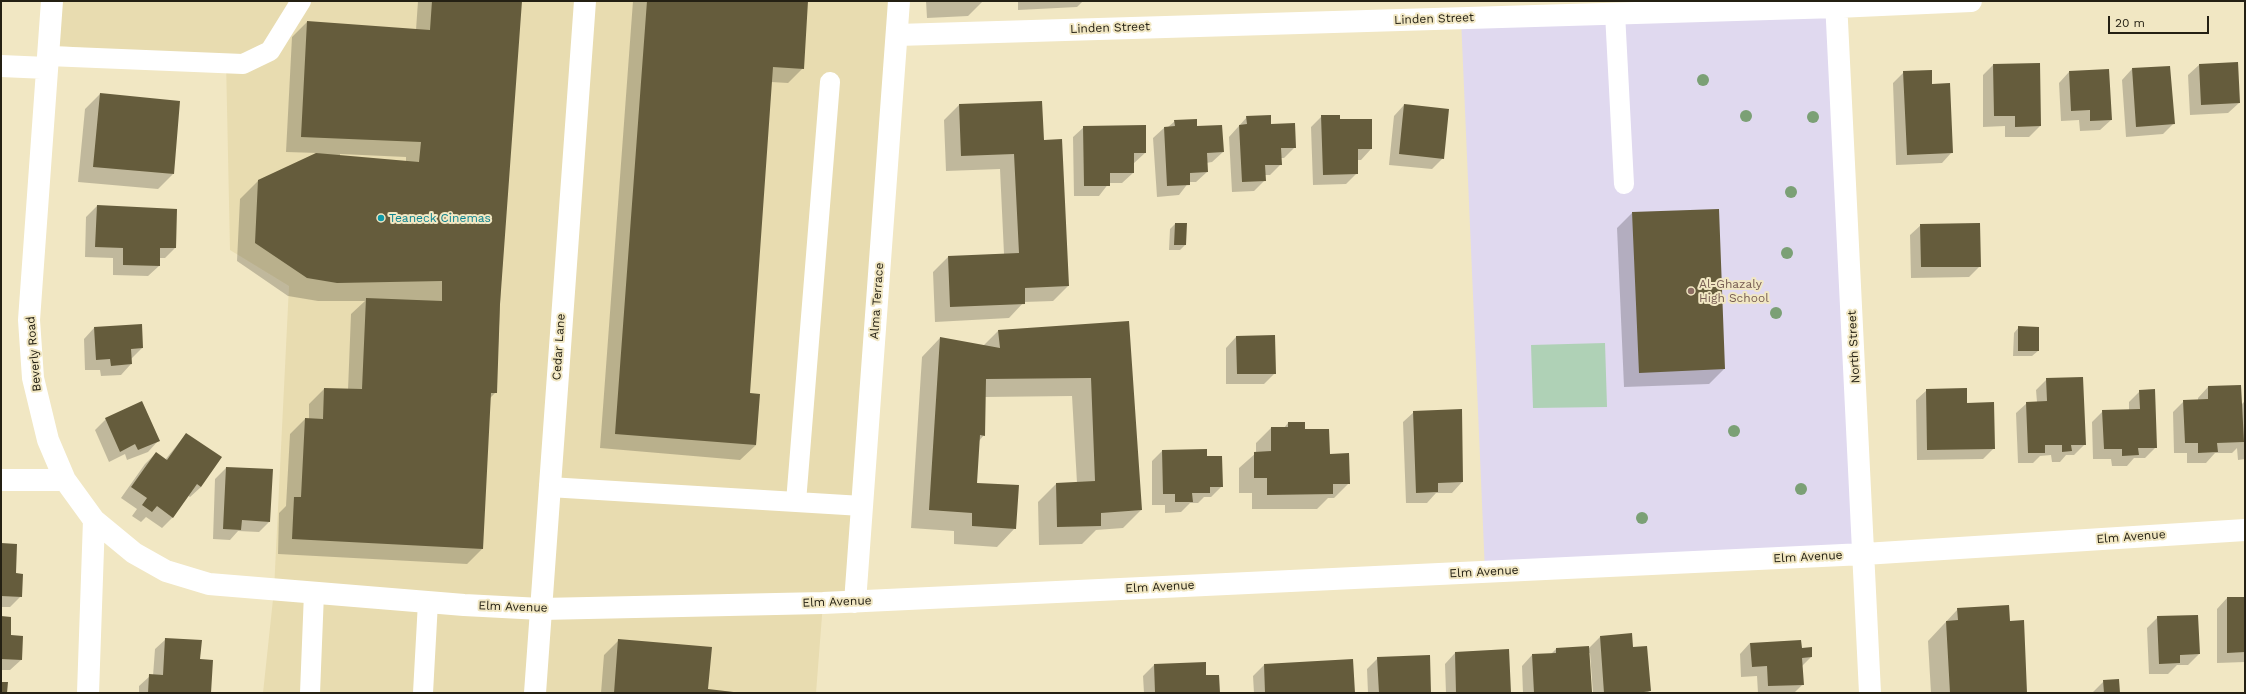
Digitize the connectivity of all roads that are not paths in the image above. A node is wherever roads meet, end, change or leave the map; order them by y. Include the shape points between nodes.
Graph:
1 (52, 1) edge
2 (301, 1) edge
3 (584, 1) edge
4 (899, 1) edge
5 (1971, 1) edge
6 (1837, 4) edge
7 (1615, 13) junction
8 (897, 35) junction
9 (48, 62) junction
10 (1, 66) edge
11 (830, 82) dead end
12 (1624, 184) dead end
13 (1, 480) edge
14 (65, 480) junction
15 (549, 487) junction
16 (796, 502) junction
17 (862, 506) junction
18 (94, 520) junction
19 (2245, 530) edge
20 (1864, 554) junction
21 (314, 593) junction
22 (428, 602) junction
23 (855, 602) junction
24 (541, 609) junction
25 (88, 693) edge
26 (310, 693) edge
27 (423, 693) edge
28 (535, 693) edge
29 (1870, 693) edge

1 - 9 street, Beverly Road
2 - 9 lane via 270,51 243,64
3 - 15 street, Cedar Lane
4 - 8 street, Alma Terrace
5 - 6 street, Linden Street
6 - 7 street, Linden Street
6 - 20 street, North Street
7 - 8 street, Linden Street
7 - 12 lane
8 - 17 street, Alma Terrace
9 - 10 street
9 - 14 street, Beverly Road via 29,320 35,386 48,440
11 - 16 lane
13 - 14 street
14 - 18 street, Beverly Road
15 - 16 lane
15 - 24 street, Cedar Lane
16 - 17 lane
17 - 23 street, Alma Terrace
18 - 21 street, Elm Avenue via 134,553 166,571 209,584
18 - 25 street
19 - 20 street, Elm Avenue
20 - 23 street, Elm Avenue
20 - 29 street, North Street
21 - 22 street, Elm Avenue
21 - 26 lane
22 - 24 street, Elm Avenue
22 - 27 lane
23 - 24 street, Elm Avenue
24 - 28 street, Cedar Lane

